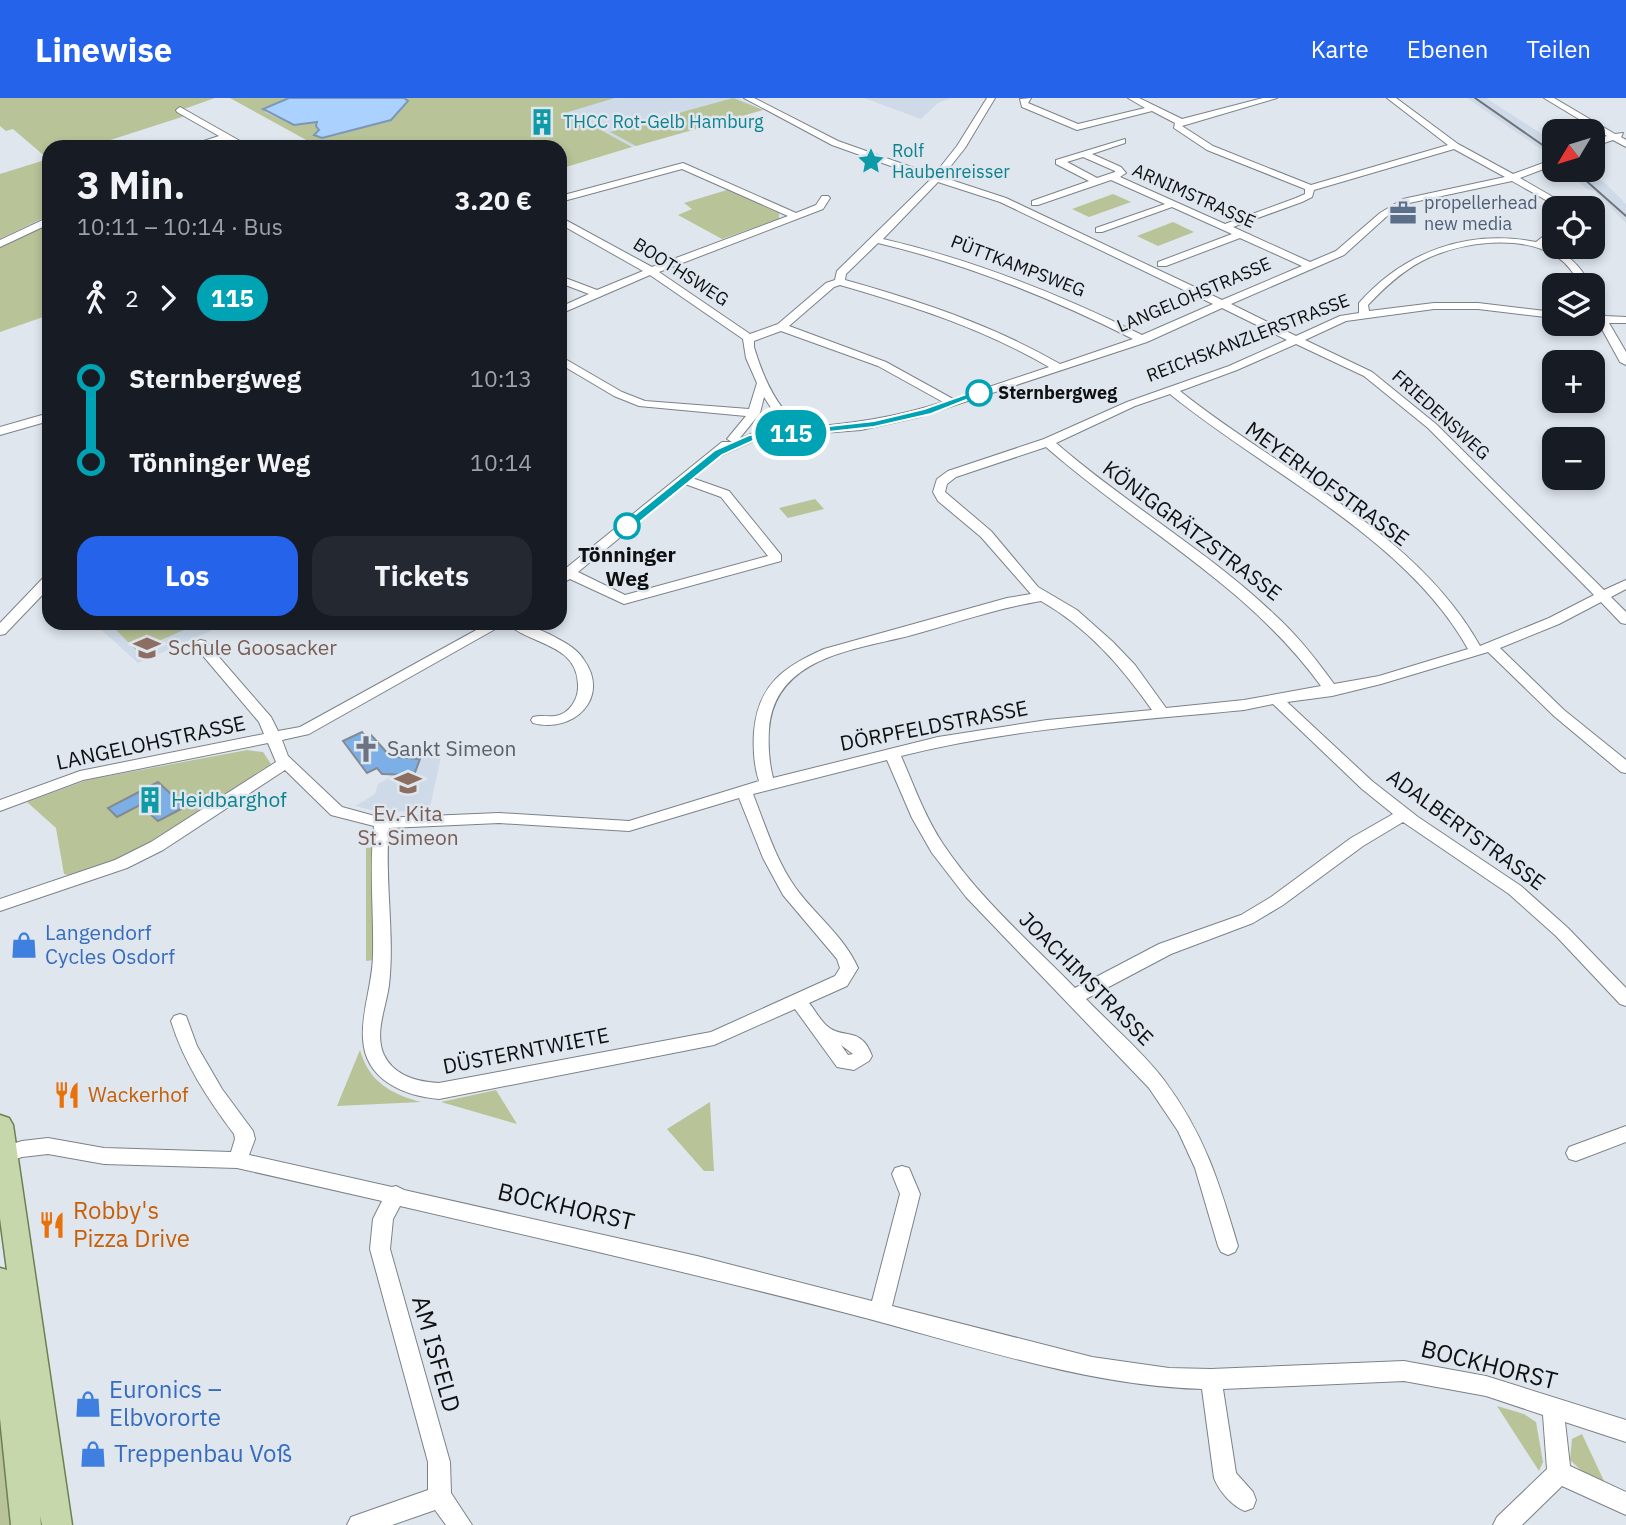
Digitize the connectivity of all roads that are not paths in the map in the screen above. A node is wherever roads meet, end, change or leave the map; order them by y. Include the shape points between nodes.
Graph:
1 (748, 98) edge
2 (991, 98) edge
3 (1027, 98) edge
4 (1132, 98) edge
5 (1273, 98) edge
6 (1391, 98) edge
7 (1548, 98) edge
8 (1155, 108) junction
9 (180, 110) dead end
10 (1181, 122) junction
11 (1626, 134) edge
12 (226, 136) junction
13 (1613, 137) junction
14 (213, 140) edge
15 (233, 140) edge
16 (1605, 140) edge
17 (1122, 141) dead end
18 (1626, 144) edge
19 (1455, 146) junction
20 (1084, 154) junction
21 (1542, 167) edge
22 (1113, 177) junction
23 (1514, 178) junction
24 (939, 179) junction
25 (1097, 182) junction
26 (1310, 188) junction
27 (1546, 196) edge
28 (567, 197) edge
29 (825, 198) dead end
30 (1035, 203) dead end
31 (1173, 204) junction
32 (796, 216) junction
33 (42, 223) edge
34 (567, 224) edge
35 (1225, 227) junction
36 (1099, 230) dead end
37 (1241, 234) junction
38 (876, 240) junction
39 (1542, 242) edge
40 (0, 244) edge
41 (1537, 246) junction
42 (1162, 264) dead end
43 (1310, 266) junction
44 (652, 271) junction
45 (1579, 273) edge
46 (567, 282) edge
47 (840, 282) junction
48 (597, 294) junction
49 (1221, 305) junction
50 (567, 308) edge
51 (1364, 314) junction
52 (1542, 314) edge
53 (1605, 319) edge
54 (1626, 320) edge
55 (781, 327) junction
56 (1605, 332) edge
57 (752, 338) junction
58 (1143, 340) junction
59 (1298, 340) junction
60 (1626, 362) edge
61 (567, 363) edge
62 (1057, 367) junction
63 (762, 384) junction
64 (1172, 390) junction
65 (953, 403) junction
66 (754, 413) junction
67 (42, 419) edge
68 (771, 428) junction
69 (832, 429) junction
70 (0, 431) edge
71 (733, 439) junction
72 (1048, 442) junction
73 (718, 453) junction
74 (685, 480) junction
75 (569, 573) edge
76 (1025, 582) junction
77 (1626, 584) edge
78 (42, 587) edge
79 (1040, 597) junction
80 (1604, 598) junction
81 (1012, 601) junction
82 (1626, 620) edge
83 (487, 630) edge
84 (527, 630) edge
85 (0, 631) edge
86 (200, 644) dead end
87 (1484, 649) junction
88 (1332, 691) junction
89 (1277, 700) junction
90 (1163, 713) junction
91 (538, 720) dead end
92 (273, 739) junction
93 (892, 753) junction
94 (286, 762) junction
95 (1626, 768) edge
96 (768, 784) junction
97 (744, 792) junction
98 (0, 806) edge
99 (1404, 815) junction
100 (382, 823) junction
101 (0, 905) edge
102 (1072, 998) junction
103 (1626, 999) edge
104 (799, 1002) junction
105 (180, 1021) dead end
106 (824, 1034) dead end
107 (0, 1125) edge
108 (1626, 1134) edge
109 (1576, 1153) dead end
110 (2, 1154) edge
111 (237, 1160) junction
112 (902, 1174) dead end
113 (396, 1194) junction
114 (1228, 1247) dead end
115 (0, 1280) edge
116 (880, 1312) junction
117 (1211, 1379) junction
118 (1553, 1407) junction
119 (1626, 1431) edge
120 (1559, 1473) junction
121 (439, 1497) junction
122 (1245, 1500) dead end
123 (1626, 1504) edge
124 (26, 1525) edge
125 (57, 1525) edge
126 (359, 1525) edge
127 (460, 1525) edge
128 (1505, 1525) edge

1 - 24 street, FRIEDENSWEG via 823,138
2 - 24 street
3 - 8 street via 1025,105 1077,127
4 - 8 street
5 - 10 street
6 - 19 street
7 - 13 street
8 - 10 street
9 - 12 street
10 - 26 street via 1177,126 1196,141
11 - 13 street
12 - 14 street
12 - 15 street
13 - 16 street
13 - 18 street
17 - 20 street, ARNIMSTRASSE
19 - 23 street
19 - 26 street
20 - 22 street, ARNIMSTRASSE via 1119,170
20 - 25 street, ARNIMSTRASSE via 1059,164
21 - 23 street, LANGELOHSTRASSE
22 - 25 street
22 - 31 street, ARNIMSTRASSE
23 - 27 street
23 - 43 street, LANGELOHSTRASSE via 1406,201 1346,249
24 - 38 street
24 - 49 street, FRIEDENSWEG via 1003,200
25 - 30 street
26 - 35 street via 1305,197
28 - 32 street via 679,166
29 - 32 street via 824,205
31 - 35 street, ARNIMSTRASSE
31 - 36 street
32 - 44 street
33 - 40 street
34 - 44 street, BOOTHSWEG
35 - 37 street, ARNIMSTRASSE
37 - 42 street
37 - 43 street, ARNIMSTRASSE
38 - 47 street via 841,273
38 - 58 street, PÜTTKAMPSWEG via 934,253 1034,290
39 - 41 street
41 - 45 street via 1573,263
41 - 51 street via 1488,242 1431,253 1383,282 1363,305
43 - 49 street, LANGELOHSTRASSE
44 - 48 street
44 - 57 street, BOOTHSWEG
46 - 48 street
47 - 55 street via 830,285
47 - 62 street via 980,326
48 - 50 street
49 - 58 street, LANGELOHSTRASSE
49 - 59 street, FRIEDENSWEG
51 - 52 street, REICHSKANZLERSTRASSE via 1452,306
51 - 59 street, REICHSKANZLERSTRASSE via 1335,321
53 - 54 street
55 - 57 street
55 - 65 street via 882,364
56 - 60 street
57 - 63 street via 748,347
58 - 62 street, LANGELOHSTRASSE
59 - 64 street, REICHSKANZLERSTRASSE
59 - 80 street, FRIEDENSWEG via 1368,374 1402,399
61 - 66 street via 643,404
62 - 65 street, LANGELOHSTRASSE
63 - 66 street
63 - 68 street
64 - 72 street, REICHSKANZLERSTRASSE
64 - 87 street, MEYERHOFSTRASSE via 1390,550
65 - 69 street, LANGELOHSTRASSE via 887,422
66 - 68 street
66 - 71 street
67 - 70 street
68 - 69 street, LANGELOHSTRASSE
68 - 69 street, LANGELOHSTRASSE
68 - 71 street, LANGELOHSTRASSE
68 - 73 street, LANGELOHSTRASSE
71 - 73 street, LANGELOHSTRASSE
72 - 76 street, REICHSKANZLERSTRASSE via 952,474 939,487 942,498 986,534
72 - 88 street, KÖNIGGRÄTZSTRASSE via 1100,490 1264,609 1298,642
73 - 74 street, LANGELOHSTRASSE
74 - 75 street, LANGELOHSTRASSE
74 - 75 street via 725,494 776,558 624,600
76 - 79 street, REICHSKANZLERSTRASSE
76 - 81 street
77 - 80 street, DÖRPFELDSTRASSE
78 - 85 street
79 - 81 street
79 - 90 street, REICHSKANZLERSTRASSE via 1072,613 1108,645
80 - 82 street, FRIEDENSWEG
80 - 87 street, DÖRPFELDSTRASSE
81 - 96 street via 826,653 792,670 773,690 761,719
83 - 92 street, LANGELOHSTRASSE via 318,725
84 - 91 street via 573,655 585,675 584,696 574,713 564,719
86 - 92 street, LANGELOHSTRASSE via 252,701
87 - 88 street, DÖRPFELDSTRASSE
87 - 95 street, MEYERHOFSTRASSE
88 - 89 street, DÖRPFELDSTRASSE
89 - 90 street, DÖRPFELDSTRASSE
89 - 99 street, ADALBERTSTRASSE via 1343,765
90 - 93 street, DÖRPFELDSTRASSE via 1010,729
92 - 94 street, DÖRPFELDSTRASSE
92 - 98 street, LANGELOHSTRASSE via 80,776
93 - 96 street, DÖRPFELDSTRASSE
93 - 102 street, JOACHIMSTRASSE via 920,818 948,862 995,919
94 - 100 street, DÖRPFELDSTRASSE via 337,811
94 - 101 street via 157,846 121,864
96 - 97 street, DÖRPFELDSTRASSE
97 - 100 street, DÖRPFELDSTRASSE via 629,826 499,818
97 - 104 street, DÜSTERNTWIETE via 789,891 849,968 841,981
99 - 102 street via 1247,919 1165,949
99 - 103 street, ADALBERTSTRASSE via 1515,890
100 - 104 street, DÜSTERNTWIETE via 380,983 371,1038 383,1069 412,1088 454,1090 700,1042
102 - 114 street, JOACHIMSTRASSE via 1156,1083 1185,1126 1205,1168
104 - 106 street
105 - 111 street via 188,1047 243,1131
107 - 110 main road
108 - 109 street
110 - 111 street, BOCKHORST via 48,1146 104,1156
110 - 125 main road
111 - 113 street, BOCKHORST
112 - 116 street via 910,1194
113 - 116 street, BOCKHORST
113 - 121 street, AM ISFELD via 383,1219 380,1248 439,1462
115 - 124 main road
116 - 117 street, BOCKHORST via 1092,1367
117 - 118 street, BOCKHORST via 1404,1371 1486,1386
117 - 122 street via 1225,1478
118 - 119 street, BOCKHORST
118 - 120 street
120 - 123 street
120 - 128 street
121 - 126 street
121 - 127 street

